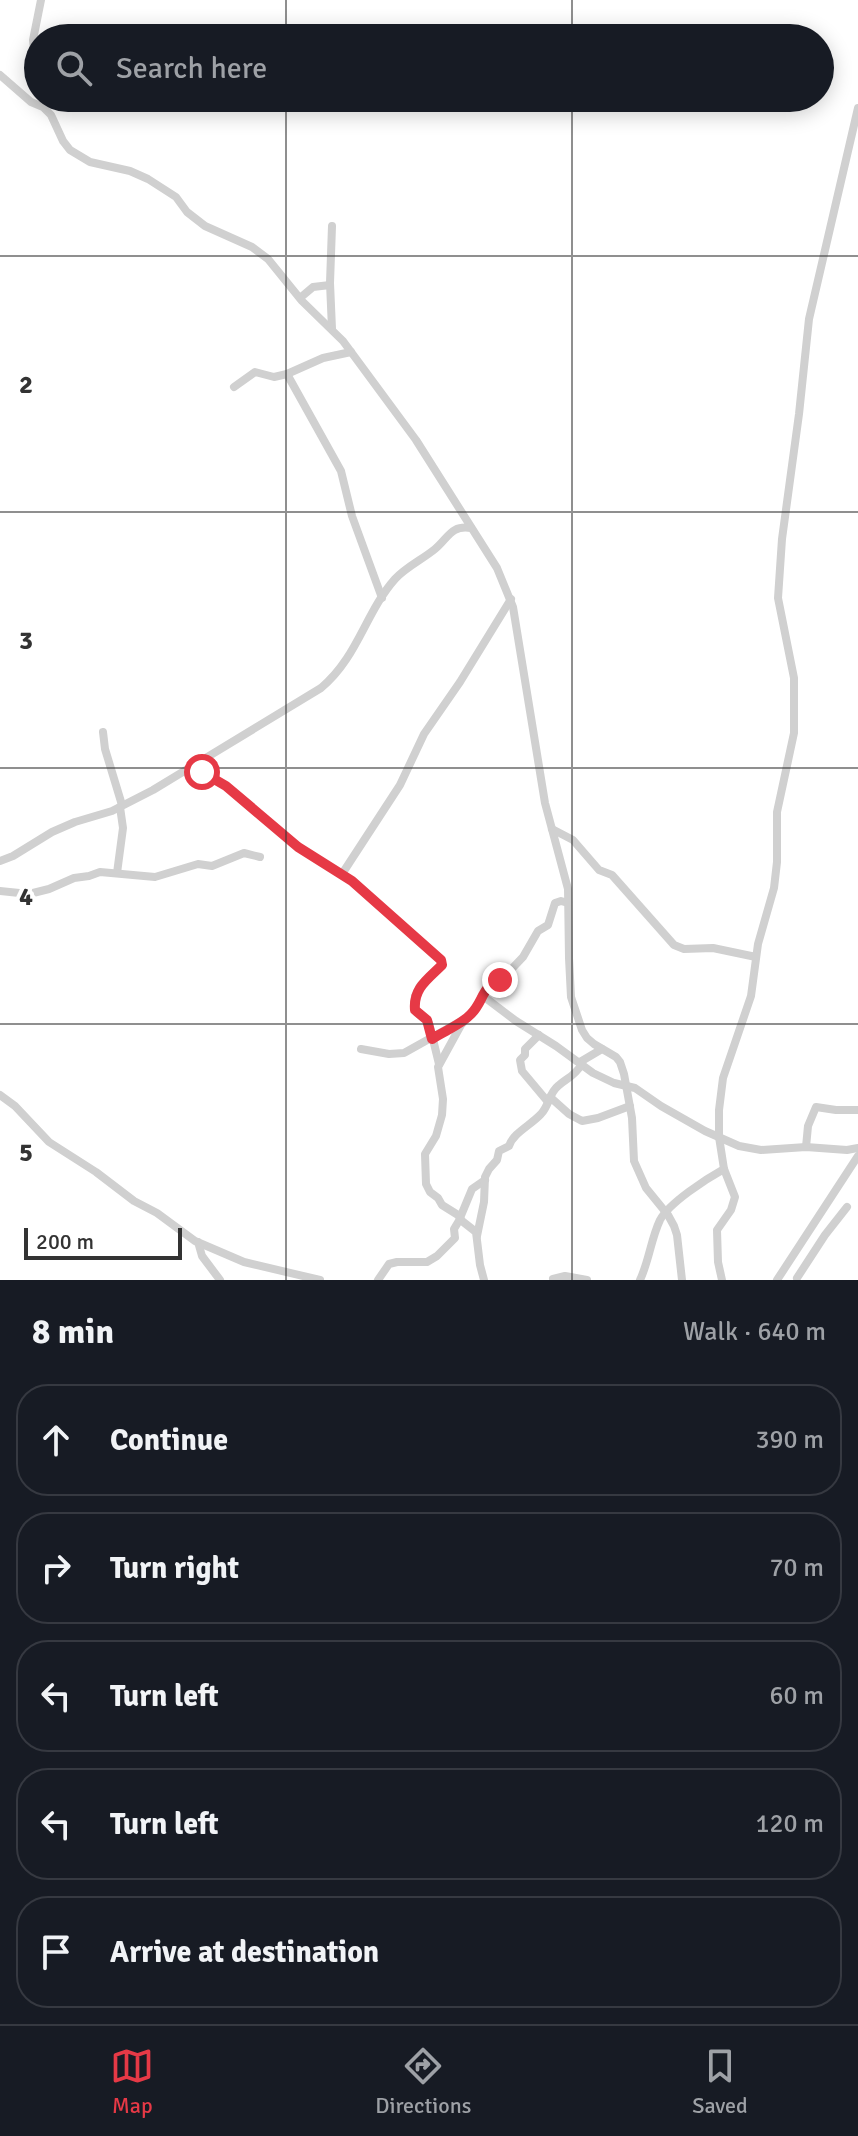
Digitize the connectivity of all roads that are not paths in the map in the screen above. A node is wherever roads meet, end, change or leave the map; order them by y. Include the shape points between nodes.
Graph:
1 (41, 0) edge
2 (36, 24) edge
3 (0, 75) edge
4 (24, 96) edge
5 (858, 108) edge
6 (49, 112) edge
7 (332, 226) dead end
8 (330, 285) junction
9 (300, 298) junction
10 (332, 329) junction
11 (351, 352) junction
12 (287, 374) junction
13 (234, 387) dead end
14 (471, 528) junction
15 (382, 598) junction
16 (511, 599) junction
17 (103, 732) dead end
18 (191, 766) junction
19 (121, 806) junction
20 (552, 829) junction
21 (260, 857) dead end
22 (0, 861) edge
23 (117, 873) junction
24 (342, 874) junction
25 (0, 891) edge
26 (568, 903) junction
27 (756, 957) junction
28 (483, 996) junction
29 (467, 1018) junction
30 (539, 1035) junction
31 (432, 1039) junction
32 (361, 1049) dead end
33 (602, 1049) junction
34 (581, 1063) junction
35 (439, 1064) junction
36 (627, 1085) junction
37 (0, 1095) edge
38 (549, 1099) junction
39 (630, 1106) junction
40 (858, 1110) edge
41 (719, 1137) junction
42 (806, 1147) junction
43 (858, 1148) edge
44 (858, 1156) edge
45 (724, 1169) junction
46 (485, 1180) junction
47 (847, 1207) dead end
48 (665, 1212) junction
49 (460, 1218) junction
50 (477, 1237) junction
51 (198, 1242) junction
52 (785, 1267) junction
53 (798, 1279) edge
54 (220, 1280) edge
55 (320, 1280) edge
56 (378, 1280) edge
57 (484, 1280) edge
58 (545, 1280) edge
59 (555, 1280) edge
60 (587, 1280) edge
61 (640, 1280) edge
62 (682, 1280) edge
63 (722, 1280) edge
64 (777, 1280) edge

1 - 2 street
3 - 4 street
5 - 27 street via 809,319 782,539 778,598 794,678 794,733 777,812 774,888
6 - 9 street via 70,150 90,162 136,172 161,187 205,226 261,253
7 - 8 street
8 - 9 street via 313,287
8 - 10 street
9 - 10 street
10 - 11 street
11 - 12 street
11 - 14 street via 416,440
12 - 13 street via 270,378 255,372
12 - 15 street via 341,471
14 - 15 street via 456,528 396,577
14 - 16 street
15 - 18 street via 330,681
16 - 20 street
16 - 24 street
17 - 19 street
18 - 19 street
18 - 24 street via 226,786 298,847
19 - 22 street via 52,832
19 - 23 street
20 - 26 street
20 - 27 street via 573,840 599,870 612,875 674,945
21 - 23 street via 244,853 212,866 195,865 155,877
23 - 25 street via 77,877 29,894
24 - 31 street via 442,962 420,986 414,1002 429,1023
26 - 28 street via 555,903 548,925
26 - 33 street via 571,997 582,1030
27 - 41 street via 749,1004 723,1078
28 - 29 street
28 - 30 street
29 - 31 street
29 - 35 street
30 - 34 street
30 - 38 street via 525,1049 520,1066
31 - 32 street via 397,1054
31 - 35 street
33 - 34 street
33 - 36 street via 620,1062
34 - 36 street via 601,1077
34 - 38 street
35 - 49 street via 442,1115 425,1154 425,1178 430,1192
36 - 39 street
36 - 41 street
37 - 51 street via 49,1142
38 - 39 street via 582,1121
38 - 46 street via 546,1109 499,1151
39 - 48 street via 634,1161
40 - 42 street via 816,1107
41 - 42 street via 761,1150
41 - 45 street
42 - 43 street
44 - 52 street
45 - 48 street
45 - 63 street via 735,1197 717,1230
46 - 49 street via 472,1189
46 - 50 street
47 - 53 street
48 - 61 street
48 - 62 street via 677,1235
49 - 50 street
49 - 56 street via 455,1238 437,1256 427,1262 393,1262
50 - 57 street
51 - 54 street
51 - 55 street via 244,1262
52 - 53 street
52 - 64 street
58 - 59 street
59 - 60 street

